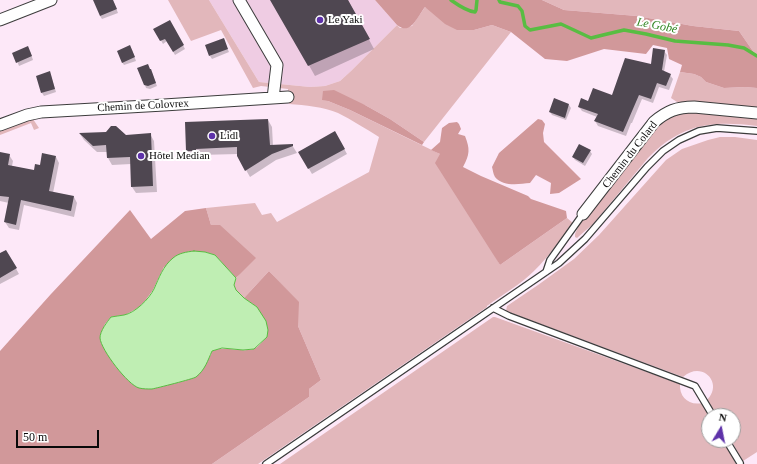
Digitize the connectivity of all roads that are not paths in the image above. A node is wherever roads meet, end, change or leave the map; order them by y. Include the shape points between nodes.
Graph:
1 (51, 0) edge
2 (239, 0) edge
3 (0, 20) edge
4 (288, 97) dead end
5 (273, 98) junction
6 (757, 113) edge
7 (0, 125) edge
8 (757, 131) edge
9 (583, 214) joint
10 (546, 272) junction
11 (493, 308) junction
12 (708, 408) edge
13 (731, 448) edge
14 (740, 463) edge
15 (266, 464) edge

1 - 3 street
2 - 5 street via 277,65
4 - 5 street, Chemin de Colovrex
5 - 7 street, Chemin de Colovrex via 41,112
6 - 9 street, Chemin du Colard via 685,107 662,115
8 - 10 lane via 717,128 699,131 663,150 585,239
9 - 10 lane via 550,260
10 - 11 lane
11 - 12 lane via 696,386
11 - 15 lane
13 - 14 lane

